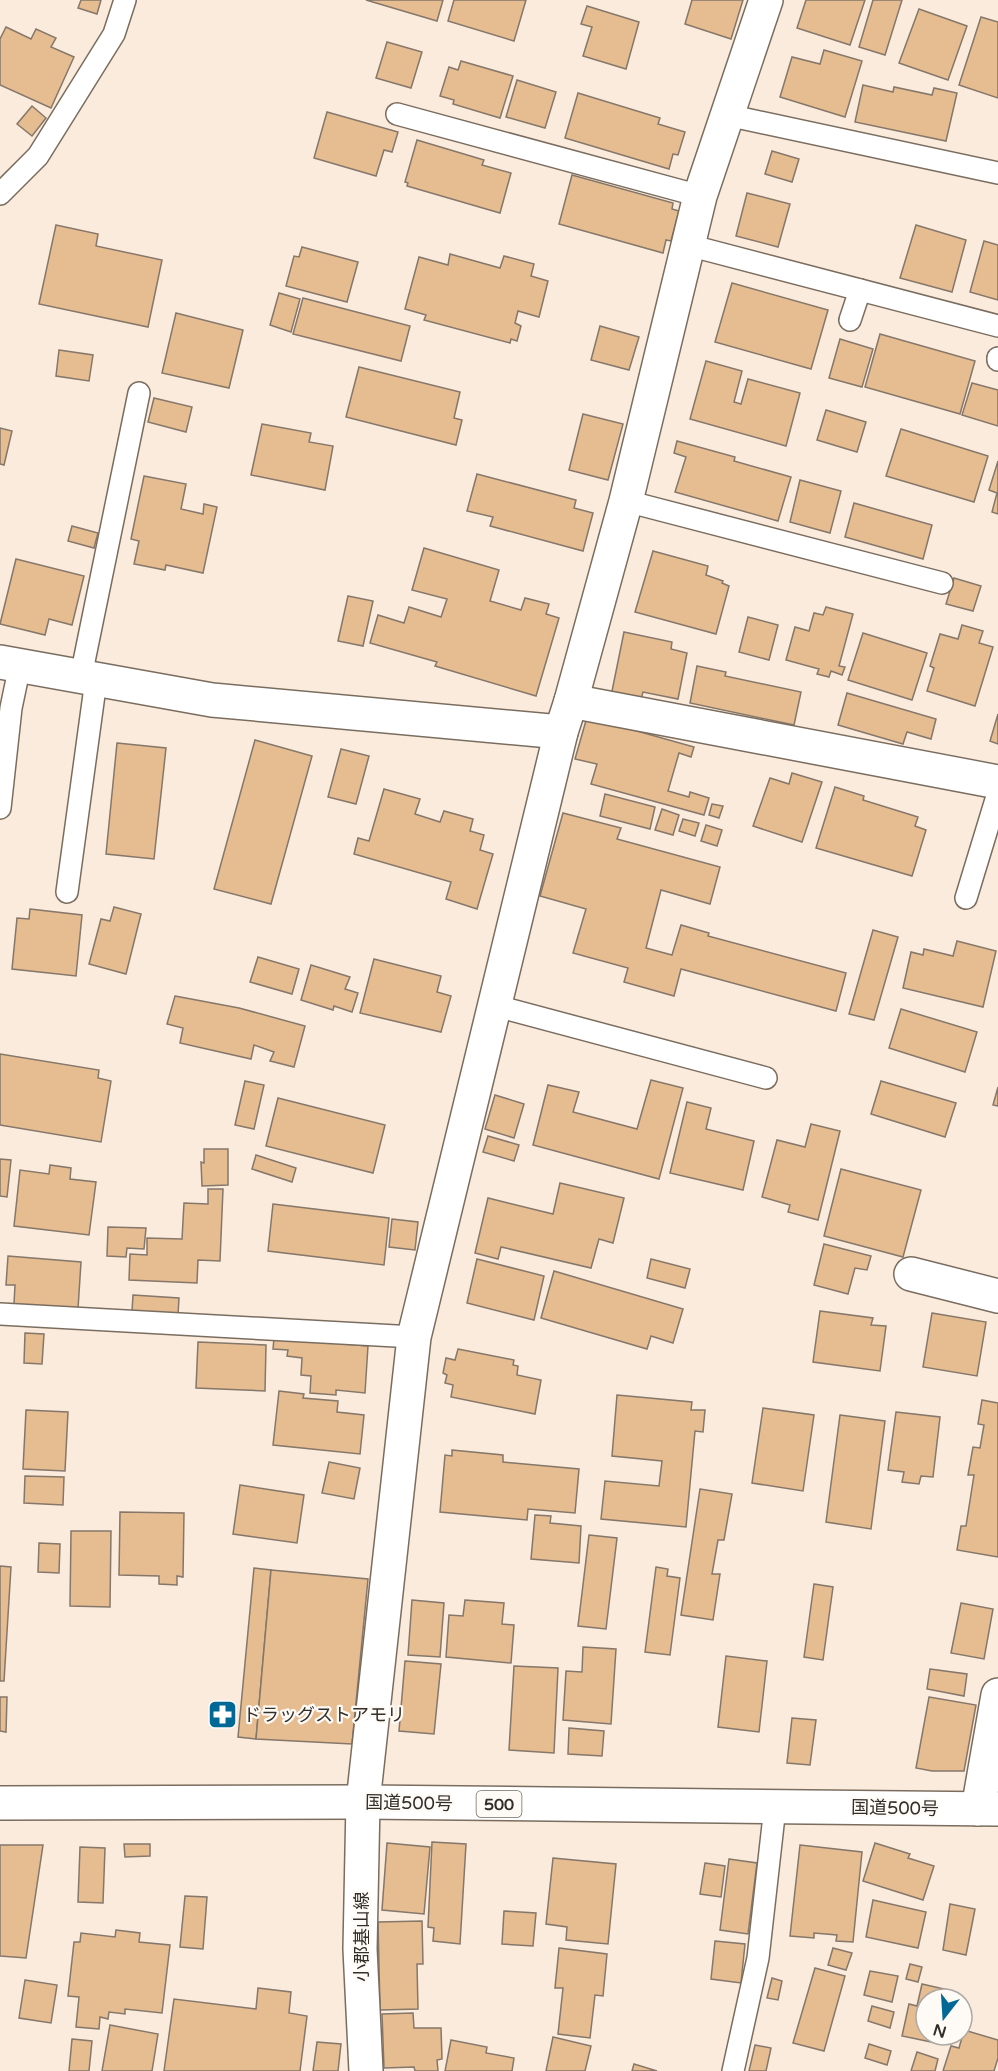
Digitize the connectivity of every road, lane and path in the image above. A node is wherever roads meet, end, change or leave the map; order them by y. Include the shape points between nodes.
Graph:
1 (125, 0) edge
2 (766, 0) edge
3 (397, 114) dead end
4 (727, 115) junction
5 (998, 173) edge
6 (0, 194) edge
7 (700, 196) junction
8 (688, 245) junction
9 (860, 290) junction
10 (850, 320) dead end
11 (998, 326) edge
12 (139, 393) dead end
13 (626, 501) junction
14 (942, 583) dead end
15 (10, 664) edge
16 (89, 678) junction
17 (572, 701) junction
18 (561, 732) junction
19 (998, 782) edge
20 (998, 793) edge
21 (0, 808) edge
22 (67, 892) dead end
23 (966, 898) dead end
24 (496, 1006) junction
25 (766, 1078) dead end
26 (911, 1274) dead end
27 (998, 1296) edge
28 (0, 1314) edge
29 (414, 1337) junction
30 (998, 1695) edge
31 (363, 1802) junction
32 (0, 1803) edge
33 (775, 1806) junction
34 (988, 1809) edge
35 (366, 2071) edge
36 (733, 2071) edge

1 - 6 lane via 114,34 38,156
2 - 4 main road, 小郡基山線
3 - 7 lane
4 - 5 lane
4 - 7 main road, 小郡基山線
7 - 8 main road, 小郡基山線
8 - 9 lane
8 - 13 main road, 小郡基山線
9 - 10 lane
9 - 11 lane
12 - 16 lane
13 - 14 lane
13 - 17 main road, 小郡基山線
15 - 16 main road
15 - 21 lane via 11,708
16 - 18 main road via 212,700
16 - 22 lane
17 - 18 main road, 小郡基山線
17 - 19 main road
18 - 24 main road, 小郡基山線
20 - 23 lane
24 - 25 lane
24 - 29 main road, 小郡基山線
26 - 27 main road
28 - 29 lane
29 - 31 main road, 小郡基山線
30 - 34 main road
31 - 32 main road, 国道500号 / 500
31 - 33 main road, 国道500号 / 500
31 - 35 main road, 小郡基山線 via 360,1949
33 - 34 main road, 国道500号 / 500
33 - 36 lane via 758,1958

